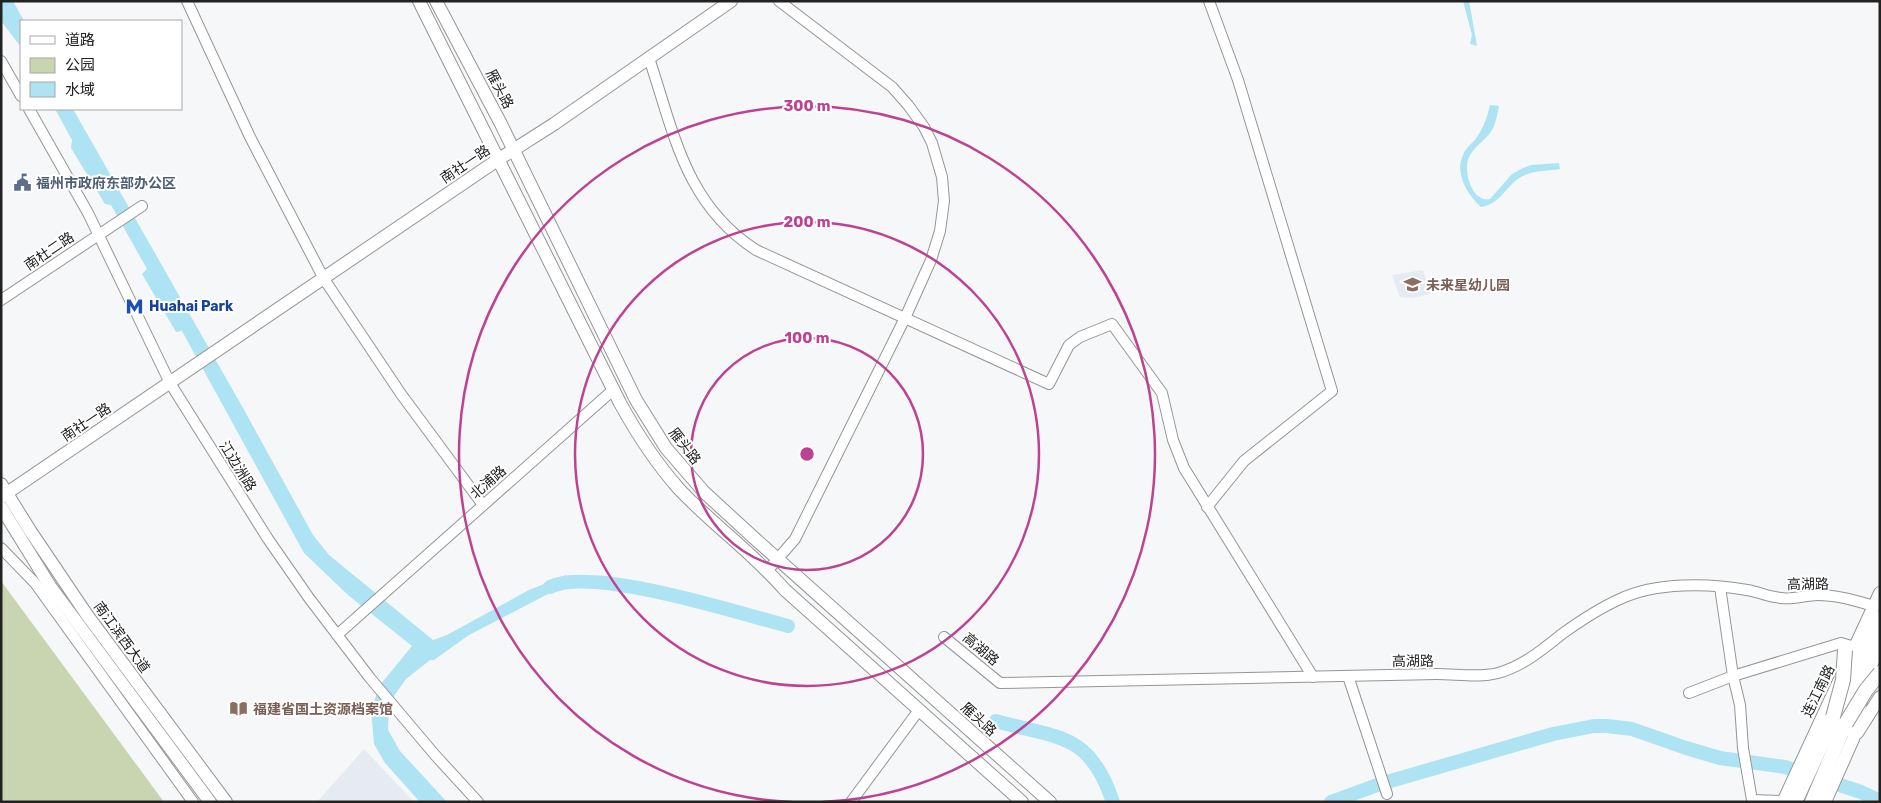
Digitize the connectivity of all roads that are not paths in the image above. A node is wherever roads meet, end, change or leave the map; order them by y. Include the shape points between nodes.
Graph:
1 (188, 1) edge
2 (419, 1) edge
3 (436, 1) edge
4 (732, 1) edge
5 (779, 1) edge
6 (1209, 1) edge
7 (649, 58) junction
8 (1, 61) edge
9 (20, 94) edge
10 (30, 110) edge
11 (514, 150) junction
12 (499, 159) junction
13 (142, 206) dead end
14 (98, 234) junction
15 (324, 279) junction
16 (1, 300) edge
17 (905, 318) junction
18 (170, 383) junction
19 (613, 390) junction
20 (3, 491) edge
21 (483, 505) junction
22 (1208, 506) junction
23 (1, 507) edge
24 (1, 548) edge
25 (778, 559) junction
26 (768, 570) junction
27 (1720, 587) junction
28 (1880, 593) edge
29 (1877, 612) edge
30 (337, 635) junction
31 (944, 637) dead end
32 (1880, 642) edge
33 (1850, 649) junction
34 (1880, 658) edge
35 (1880, 673) edge
36 (1348, 676) junction
37 (1733, 676) junction
38 (1312, 677) junction
39 (1689, 693) dead end
40 (1880, 697) edge
41 (919, 710) junction
42 (1833, 717) junction
43 (1846, 723) junction
44 (1853, 739) junction
45 (1387, 794) dead end
46 (1827, 799) edge
47 (193, 802) edge
48 (210, 802) edge
49 (226, 802) edge
50 (478, 802) edge
51 (851, 802) edge
52 (1022, 802) edge
53 (1050, 802) edge
54 (1783, 802) edge
55 (1795, 802) edge
56 (1812, 802) edge

1 - 15 street via 250,137
2 - 12 main road
3 - 11 main road, 雁头路
4 - 7 main road, 南社一路
5 - 17 street via 892,87 919,119 932,143 942,178 943,217 927,271
6 - 22 street via 1238,80 1332,391 1244,461
7 - 11 main road, 南社一路
7 - 17 street via 689,175 725,226 761,253
8 - 9 street
10 - 14 street, 江边洲路
11 - 12 main road, 南社一路
11 - 25 main road, 雁头路 via 650,425 694,482
12 - 15 main road, 南社一路
12 - 19 main road
13 - 14 street, 南杜二路
14 - 16 street, 南杜二路
14 - 18 street, 江边洲路
15 - 18 main road, 南社一路
15 - 21 street via 405,401
17 - 22 street via 1049,384 1070,345 1080,337 1112,324 1162,393 1177,454
17 - 25 street via 795,539
18 - 20 main road, 南社一路
18 - 30 street, 江边洲路 via 288,569
19 - 21 street, 北浦路
19 - 26 main road via 637,433 680,489
20 - 49 main road, 南江滨西大道 via 87,615
21 - 30 street, 北浦路
22 - 38 street
23 - 48 main road, 南江滨西大道 via 50,586
24 - 47 street via 35,583
25 - 26 street
25 - 53 main road, 雁头路
26 - 41 main road via 785,590
27 - 29 street, 高湖路 via 1786,598 1826,595 1854,600
27 - 36 street, 高湖路 via 1665,586 1632,594 1583,619 1526,661 1498,673
27 - 37 street
28 - 29 main road, 连江南路
29 - 33 main road, 连江南路
29 - 42 highway, bridge
30 - 50 street, 江边洲路 via 404,719
31 - 38 street, 高湖路 via 1000,683
32 - 43 highway, bridge
33 - 37 street via 1841,643
33 - 42 highway, bridge
33 - 54 main road, 连江南路
34 - 44 main road via 1861,699
35 - 43 highway, bridge
36 - 38 street, 高湖路
36 - 45 street
37 - 39 street
37 - 54 street via 1740,705 1752,800
40 - 44 main road
41 - 51 street
41 - 52 main road
42 - 55 highway
43 - 56 highway
44 - 46 main road

